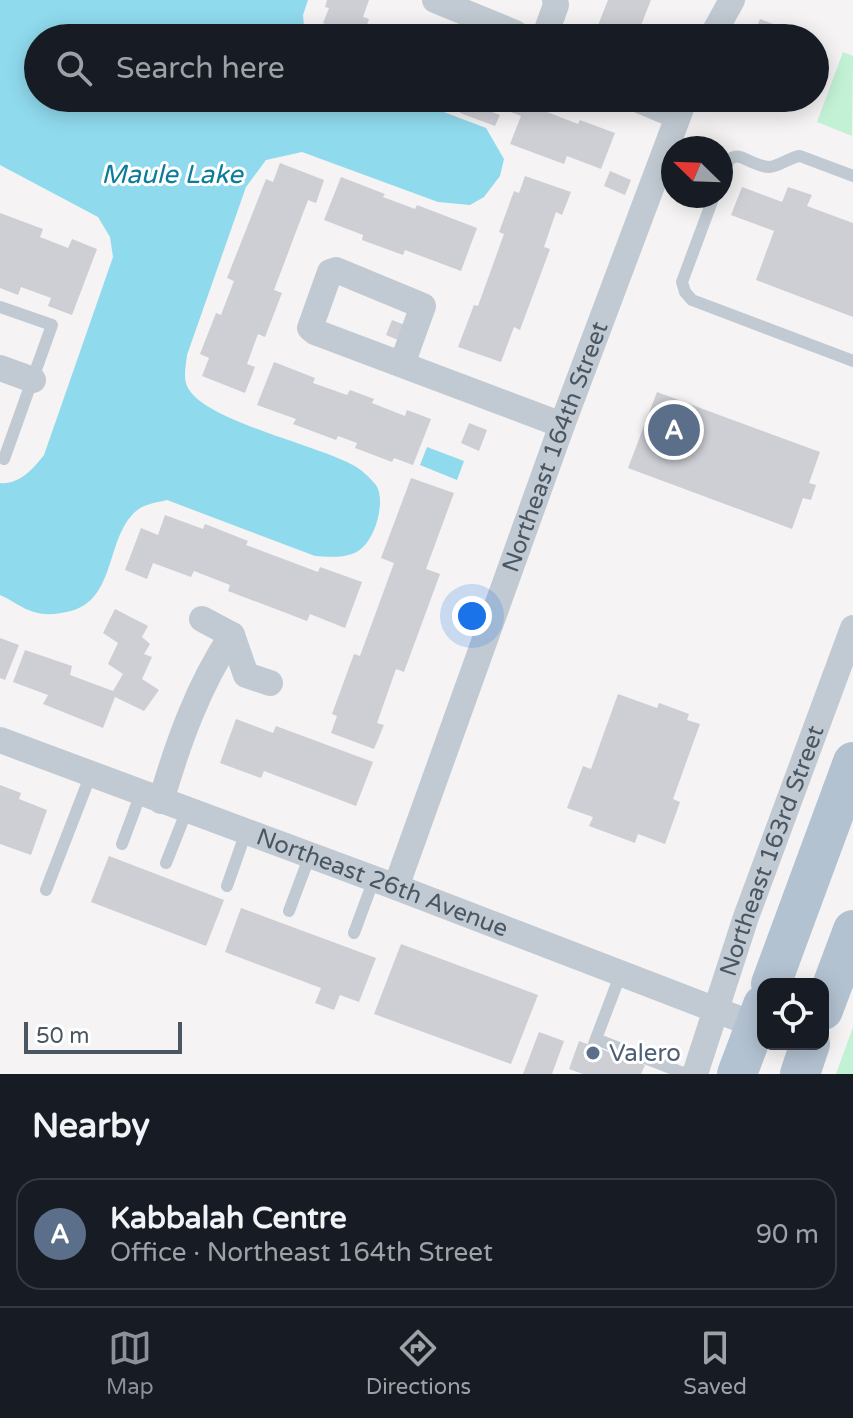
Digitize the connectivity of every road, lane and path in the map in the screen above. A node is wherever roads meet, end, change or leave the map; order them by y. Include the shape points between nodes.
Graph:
1 (435, 0) edge
2 (555, 0) edge
3 (732, 0) edge
4 (493, 24) edge
5 (549, 24) edge
6 (719, 24) edge
7 (679, 112) edge
8 (733, 157) edge
9 (853, 176) edge
10 (710, 208) edge
11 (0, 307) edge
12 (853, 361) edge
13 (402, 364) junction
14 (0, 368) edge
15 (33, 380) junction
16 (562, 425) junction
17 (4, 459) dead end
18 (202, 619) dead end
19 (853, 628) edge
20 (232, 635) junction
21 (270, 683) dead end
22 (0, 740) edge
23 (853, 762) edge
24 (91, 774) junction
25 (151, 797) junction
26 (187, 810) junction
27 (246, 832) junction
28 (122, 844) dead end
29 (310, 855) junction
30 (166, 863) dead end
31 (385, 883) junction
32 (227, 886) dead end
33 (46, 890) dead end
34 (289, 911) dead end
35 (853, 930) edge
36 (354, 933) dead end
37 (621, 973) junction
38 (773, 978) edge
39 (829, 992) edge
40 (715, 1010) junction
41 (757, 1019) edge
42 (757, 1029) edge
43 (651, 1061) junction
44 (646, 1074) edge
45 (686, 1074) edge
46 (695, 1074) edge
47 (737, 1074) edge

1 - 4 street
2 - 5 street
3 - 6 street
7 - 16 street, Northeast 164th Street
8 - 9 lane via 768,167 800,156
10 - 12 lane via 682,282 692,300
11 - 15 lane via 52,325
13 - 13 street via 310,328 330,272 423,306
13 - 16 street
14 - 15 street
15 - 17 lane
16 - 31 street, Northeast 164th Street
18 - 20 street
19 - 40 street, Northeast 163rd Street
20 - 21 street via 246,675
20 - 25 street via 213,663
22 - 24 street, Northeast 26th Avenue
23 - 38 main road, Northeast 163rd Street
24 - 25 street, Northeast 26th Avenue
24 - 33 lane
25 - 26 street, Northeast 26th Avenue
25 - 28 lane
26 - 27 street, Northeast 26th Avenue
26 - 30 lane
27 - 29 street, Northeast 26th Avenue
27 - 32 lane
29 - 31 street, Northeast 26th Avenue
29 - 34 lane
31 - 36 lane
31 - 37 street, Northeast 26th Avenue
35 - 39 main road
37 - 40 street, Northeast 26th Avenue
37 - 43 lane via 595,1042
40 - 41 street, Northeast 26th Avenue
40 - 46 street, Northeast 163rd Street
42 - 47 main road
43 - 44 lane
43 - 45 lane

